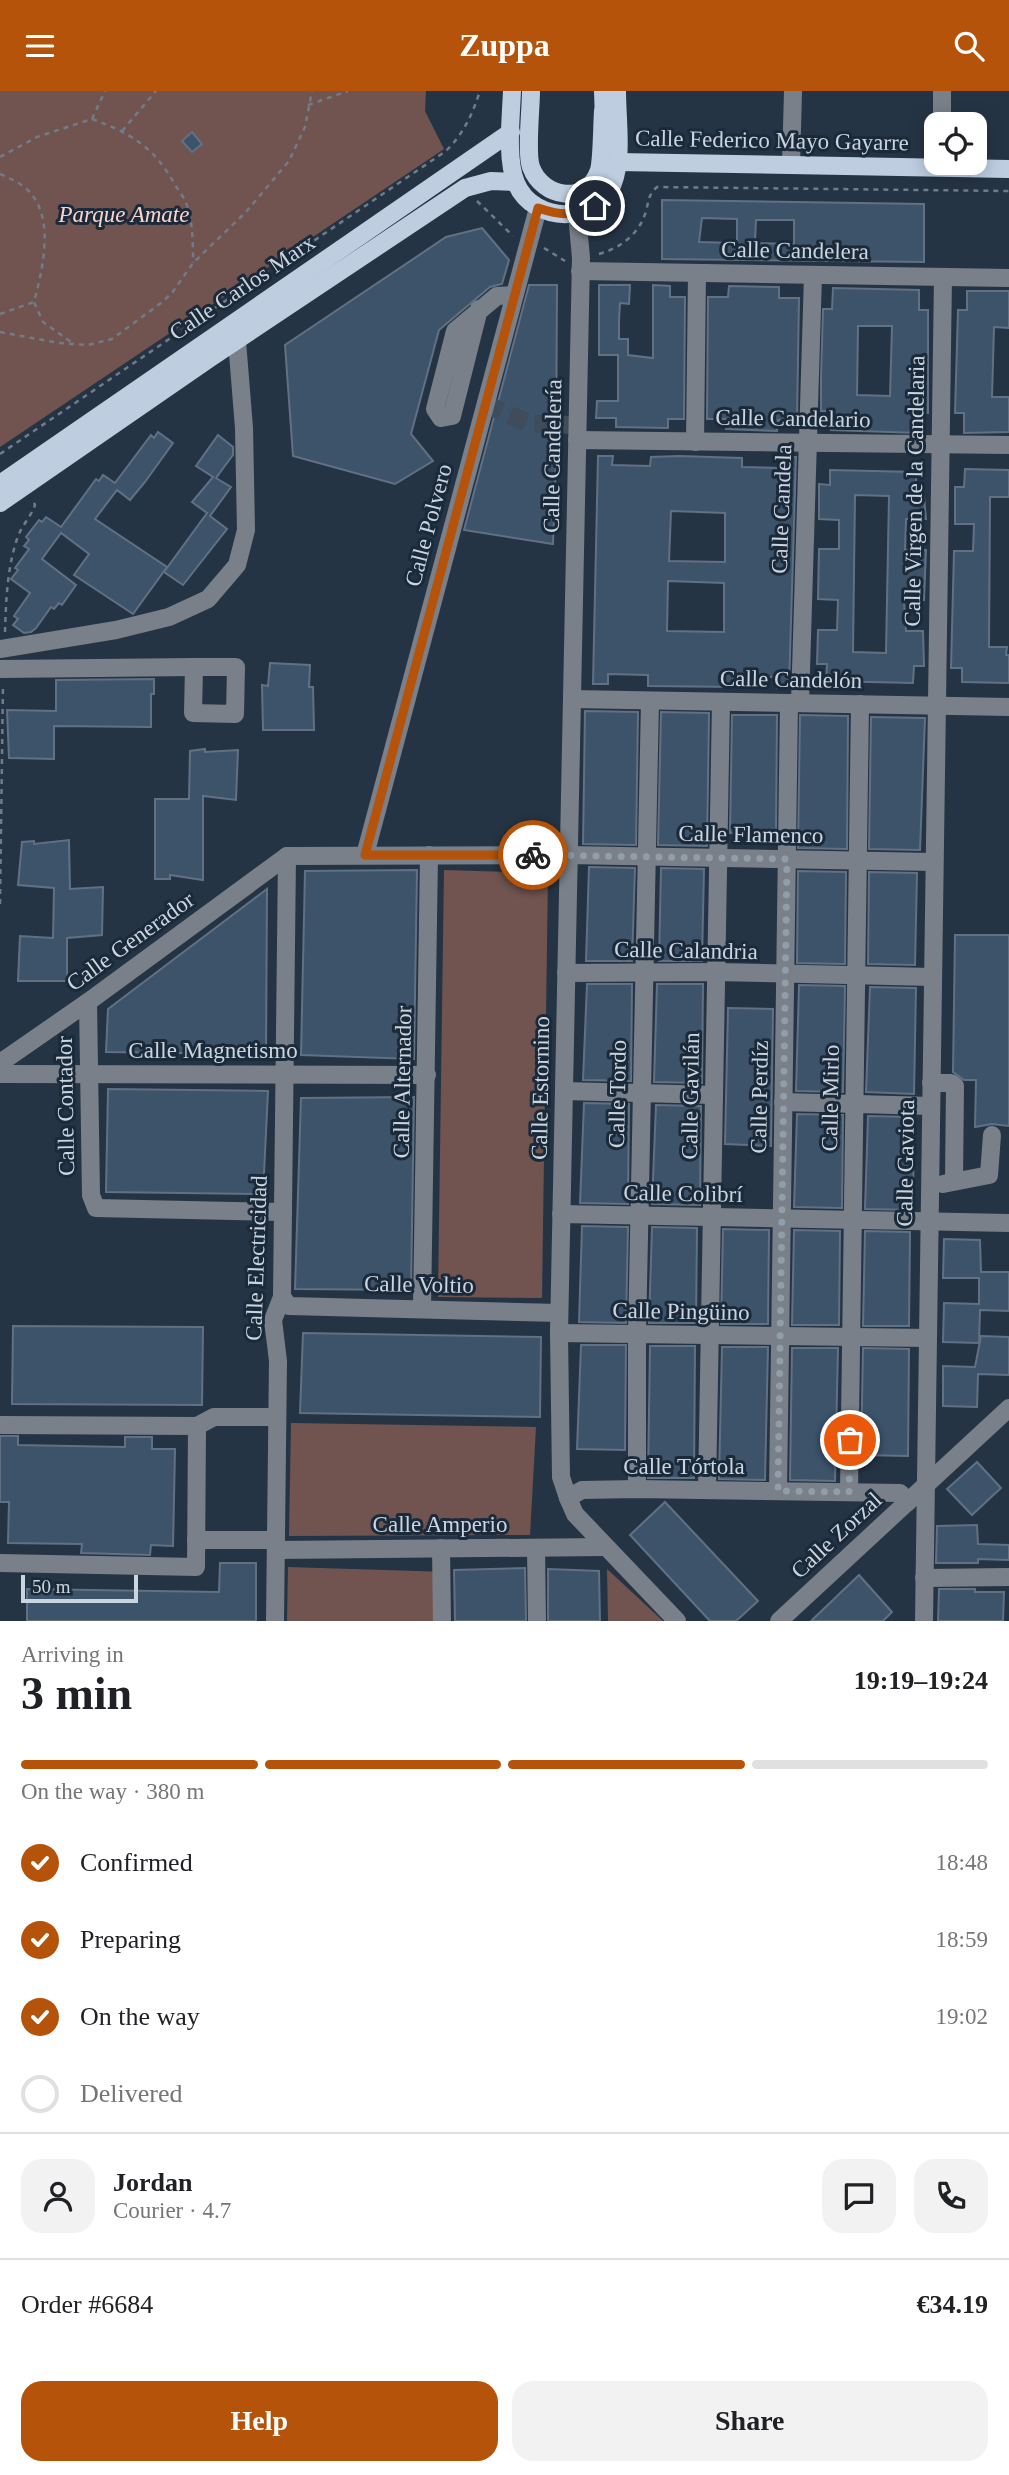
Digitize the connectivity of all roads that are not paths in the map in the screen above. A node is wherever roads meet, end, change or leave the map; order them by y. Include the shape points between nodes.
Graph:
1 (512, 91) edge
2 (531, 91) edge
3 (603, 91) edge
4 (617, 91) edge
5 (793, 91) edge
6 (942, 91) edge
7 (603, 111) junction
8 (942, 112) edge
9 (511, 132) junction
10 (617, 158) junction
11 (791, 165) junction
12 (924, 165) edge
13 (987, 168) edge
14 (1009, 169) edge
15 (515, 182) junction
16 (538, 208) junction
17 (577, 214) junction
18 (577, 266) junction
19 (697, 273) junction
20 (813, 275) junction
21 (943, 277) junction
22 (1009, 278) edge
23 (514, 295) junction
24 (479, 309) junction
25 (237, 341) junction
26 (577, 440) junction
27 (695, 442) junction
28 (807, 443) junction
29 (940, 444) junction
30 (1009, 445) edge
31 (0, 484) edge
32 (0, 503) edge
33 (0, 649) edge
34 (194, 667) dead end
35 (0, 669) edge
36 (572, 699) junction
37 (650, 701) junction
38 (721, 702) junction
39 (794, 703) junction
40 (860, 704) junction
41 (935, 706) junction
42 (1009, 707) edge
43 (365, 855) junction
44 (429, 855) junction
45 (569, 855) junction
46 (287, 856) junction
47 (647, 856) junction
48 (718, 857) junction
49 (787, 859) junction
50 (858, 860) junction
51 (933, 862) junction
52 (716, 972) junction
53 (566, 973) junction
54 (644, 974) junction
55 (785, 975) junction
56 (856, 976) junction
57 (932, 977) junction
58 (88, 1002) junction
59 (0, 1063) edge
60 (0, 1074) edge
61 (89, 1074) junction
62 (286, 1075) junction
63 (427, 1075) junction
64 (931, 1083) junction
65 (564, 1091) junction
66 (642, 1093) junction
67 (714, 1095) junction
68 (783, 1102) junction
69 (854, 1104) junction
70 (931, 1106) junction
71 (992, 1135) dead end
72 (954, 1180) junction
73 (930, 1188) junction
74 (283, 1212) junction
75 (561, 1214) junction
76 (639, 1216) junction
77 (712, 1218) junction
78 (782, 1220) junction
79 (853, 1221) junction
80 (929, 1223) junction
81 (1009, 1223) edge
82 (282, 1297) junction
83 (422, 1309) junction
84 (559, 1313) junction
85 (559, 1333) junction
86 (637, 1334) junction
87 (710, 1335) junction
88 (780, 1336) junction
89 (851, 1337) junction
90 (928, 1338) junction
91 (1009, 1408) edge
92 (277, 1417) junction
93 (0, 1425) edge
94 (197, 1426) junction
95 (926, 1485) junction
96 (637, 1489) junction
97 (708, 1490) junction
98 (778, 1491) junction
99 (849, 1492) junction
100 (575, 1501) junction
101 (908, 1502) junction
102 (196, 1540) junction
103 (276, 1545) junction
104 (604, 1547) junction
105 (441, 1548) junction
106 (537, 1548) junction
107 (0, 1563) edge
108 (1009, 1577) edge
109 (924, 1578) junction
110 (275, 1621) edge
111 (442, 1621) edge
112 (537, 1621) edge
113 (677, 1621) edge
114 (779, 1621) edge
115 (924, 1621) edge

1 - 9 main road
2 - 7 main road via 530,165 553,193 571,195 592,183 600,169
3 - 7 main road
4 - 10 main road
5 - 11 street
6 - 8 street
7 - 10 main road
9 - 15 main road
9 - 31 main road, Calle Carlos Marx
10 - 11 main road, Calle Federico Mayo Gayarre
10 - 17 main road via 608,193
11 - 12 main road, Calle Federico Mayo Gayarre
13 - 14 main road, Calle Federico Mayo Gayarre
15 - 16 main road
15 - 25 main road, Calle Carlos Marx via 491,181 465,188
16 - 17 main road via 557,215
16 - 23 street, Calle Polvero
17 - 18 street, Calle Candelería
18 - 19 street, Calle Candelera
18 - 26 street, Calle Candelería
19 - 20 street, Calle Candelera
19 - 27 street
20 - 21 street, Calle Candelera
20 - 28 street, Calle Candela
21 - 22 street, Calle Candelera
21 - 29 street, Calle Virgen de la Candelaria
23 - 24 street via 497,296
23 - 43 street, Calle Polvero
24 - 24 street via 456,331 435,409 441,418 452,416
25 - 32 main road, Calle Carlos Marx
25 - 33 street via 246,530 237,565 208,599 169,617
26 - 27 street, Calle Candelario
26 - 36 street, Calle Candelería
27 - 28 street, Calle Candelario
28 - 29 street, Calle Candelario
28 - 39 street, Calle Candela
29 - 30 street, Calle Candelario
29 - 41 street, Calle Virgen de la Candelaria
34 - 35 street
36 - 37 street, Calle Candelón
36 - 45 street, Calle Estornino
37 - 38 street, Calle Candelón
37 - 47 street, Calle Tordo
38 - 39 street, Calle Candelón
38 - 48 street, Calle Gavilán
39 - 40 street, Calle Candelón
39 - 49 street, Calle Perdíz
40 - 41 street, Calle Candelón
40 - 50 street, Calle Mirlo
41 - 42 street, Calle Candelón
41 - 51 street, Calle Gaviota
43 - 44 street, Calle Flamenco
43 - 46 street, Calle Flamenco
44 - 45 street, Calle Flamenco
44 - 63 street, Calle Alternador
45 - 47 street, Calle Flamenco
45 - 53 street, Calle Estornino
46 - 58 street, Calle Generador
46 - 62 street, Calle Electricidad
47 - 48 street, Calle Flamenco
47 - 54 street, Calle Tordo
48 - 49 street, Calle Flamenco
48 - 52 street, Calle Gavilán
49 - 50 street, Calle Flamenco
49 - 55 street, Calle Perdíz
50 - 51 street, Calle Flamenco
50 - 56 street, Calle Mirlo
51 - 57 street, Calle Gaviota
52 - 54 street, Calle Calandria
52 - 55 street, Calle Calandria
52 - 67 street, Calle Gavilán
53 - 54 street, Calle Calandria
53 - 65 street, Calle Estornino
54 - 66 street, Calle Tordo
55 - 56 street, Calle Calandria
55 - 68 street, Calle Perdíz
56 - 57 street, Calle Calandria
56 - 69 street, Calle Mirlo
57 - 64 street, Calle Gaviota
58 - 59 street, Calle Generador
58 - 61 street, Calle Contador
60 - 61 street, Calle Magnetismo
61 - 62 street, Calle Magnetismo
61 - 74 street, Calle Contador via 91,1195 96,1208
62 - 63 street, Calle Magnetismo
62 - 74 street, Calle Electricidad
63 - 83 street, Calle Alternador
64 - 70 street, Calle Gaviota
64 - 72 street via 955,1086
65 - 66 street
65 - 75 street, Calle Estornino
66 - 67 street
66 - 76 street, Calle Tordo
67 - 77 street, Calle Gavilán
68 - 69 street
68 - 78 street, Calle Perdíz
69 - 70 street
69 - 79 street, Calle Mirlo
70 - 73 street, Calle Gaviota
71 - 72 street via 989,1175
72 - 73 street
73 - 80 street, Calle Gaviota
74 - 82 street, Calle Electricidad
75 - 76 street, Calle Colibrí
75 - 84 street, Calle Estornino
76 - 77 street, Calle Colibrí
76 - 86 street, Calle Tordo
77 - 78 street, Calle Colibrí
77 - 87 street, Calle Gavilán
78 - 79 street, Calle Colibrí
78 - 88 street, Calle Perdíz
79 - 80 street, Calle Colibrí
79 - 89 street, Calle Mirlo
80 - 81 street, Calle Colibrí
80 - 90 street, Calle Gaviota
82 - 83 street, Calle Voltio via 289,1306
82 - 92 street, Calle Electricidad via 273,1320
83 - 84 street, Calle Voltio
84 - 85 street, Calle Estornino
85 - 86 street, Calle Pingüino
85 - 100 street, Calle Estornino via 561,1477
86 - 87 street, Calle Pingüino
86 - 96 street, Calle Tordo
87 - 88 street, Calle Pingüino
87 - 97 street, Calle Gavilán
88 - 89 street, Calle Pingüino
88 - 98 street, Calle Perdíz
89 - 90 street, Calle Pingüino
89 - 99 street, Calle Mirlo
90 - 95 street, Calle Gaviota
91 - 95 street, Calle Zorzal
92 - 94 street via 214,1417
92 - 103 street, Calle Electricidad
93 - 94 street
94 - 102 street
95 - 101 street, Calle Zorzal
95 - 109 street, Calle Gaviota
96 - 97 street, Calle Tórtola
96 - 100 street, Calle Tórtola
97 - 98 street, Calle Tórtola
98 - 99 street, Calle Tórtola
99 - 101 street, Calle Tórtola via 900,1493
100 - 104 street
101 - 114 street, Calle Zorzal
102 - 103 street, Calle Amperio
102 - 107 street via 196,1567
103 - 105 street, Calle Amperio
103 - 110 street, Calle Electricidad
104 - 106 street, Calle Amperio
104 - 113 street
105 - 106 street, Calle Amperio
105 - 111 street
106 - 112 street
108 - 109 street
109 - 115 street, Calle Gaviota

